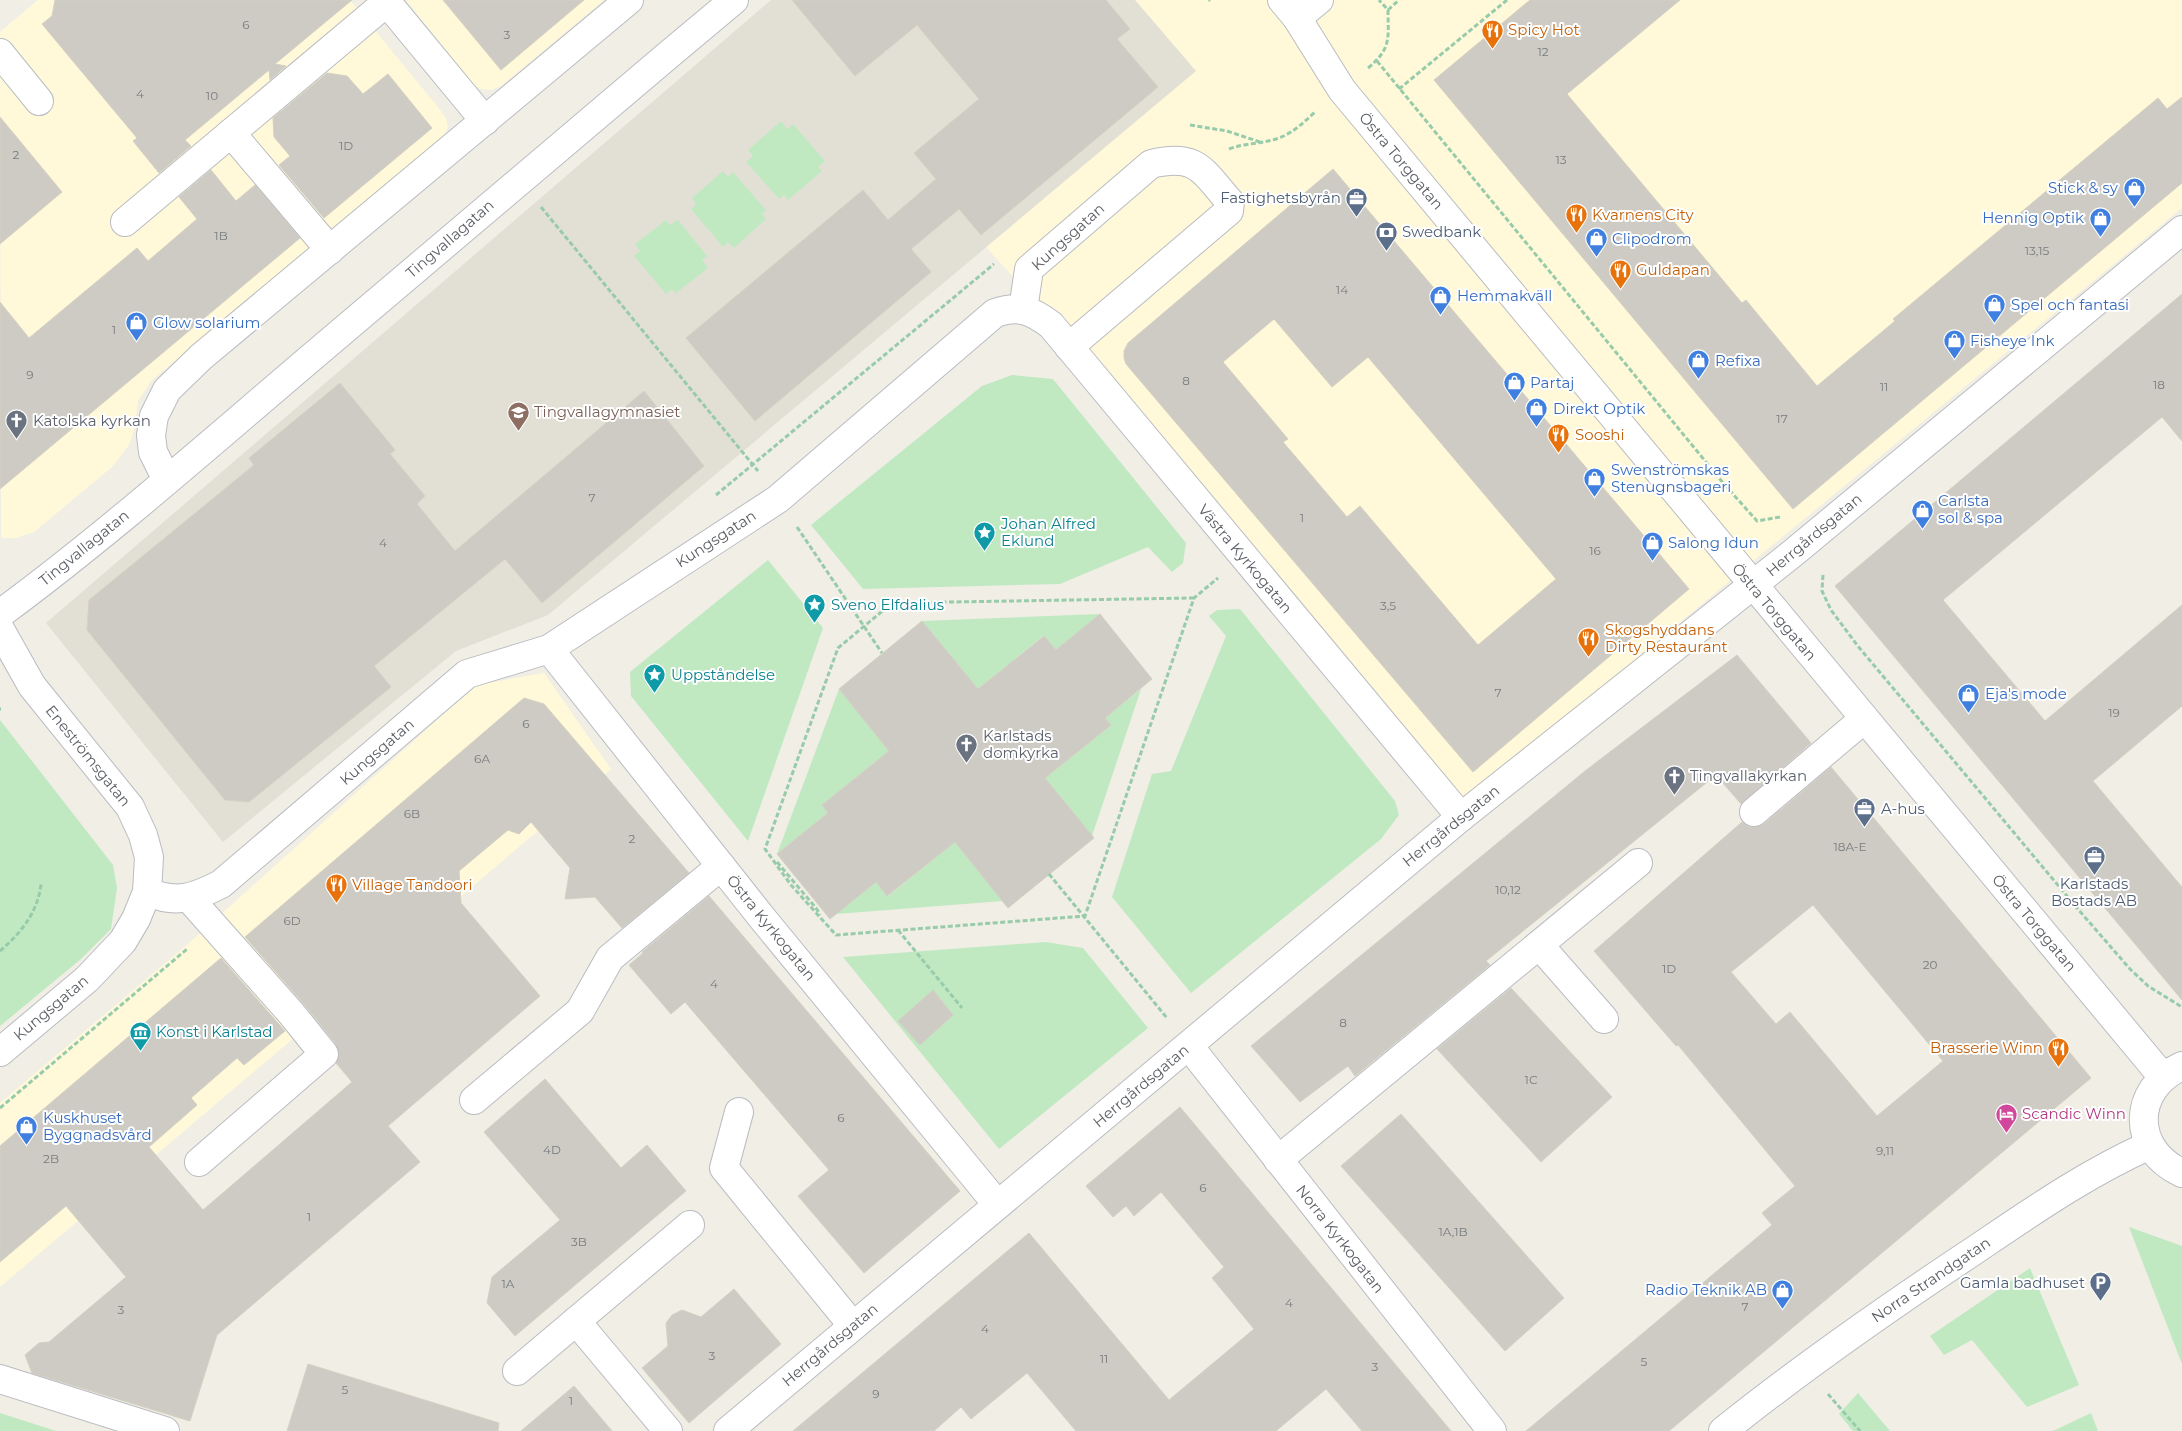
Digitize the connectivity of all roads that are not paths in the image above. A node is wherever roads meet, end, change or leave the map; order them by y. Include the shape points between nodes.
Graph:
1 (630, 0) edge
2 (734, 0) edge
3 (1319, 0) edge
4 (386, 1) edge
5 (1289, 9) edge
6 (0, 53) edge
7 (39, 101) dead end
8 (485, 121) junction
9 (231, 133) junction
10 (125, 222) dead end
11 (2182, 230) edge
12 (330, 250) junction
13 (1024, 310) junction
14 (1069, 347) junction
15 (167, 480) junction
16 (1752, 586) junction
17 (0, 614) edge
18 (0, 629) edge
19 (549, 649) junction
20 (1864, 719) junction
21 (1754, 812) dead end
22 (1461, 817) junction
23 (1638, 863) dead end
24 (721, 866) junction
25 (147, 892) junction
26 (189, 898) junction
27 (1539, 945) junction
28 (1604, 1019) dead end
29 (1189, 1046) junction
30 (0, 1052) edge
31 (2172, 1071) edge
32 (474, 1100) dead end
33 (739, 1112) dead end
34 (2150, 1146) junction
35 (1278, 1160) junction
36 (199, 1162) dead end
37 (2182, 1173) edge
38 (997, 1204) junction
39 (690, 1225) dead end
40 (576, 1321) junction
41 (853, 1326) junction
42 (517, 1371) dead end
43 (0, 1379) edge
44 (165, 1431) edge
45 (668, 1431) edge
46 (728, 1431) edge
47 (1492, 1431) edge
48 (1723, 1431) edge

1 - 8 street
2 - 15 street, Tingvallagatan
3 - 5 street
4 - 8 street
4 - 9 street
5 - 16 street, Östra Torggatan via 1342,90
6 - 7 street
8 - 12 street
9 - 10 street
9 - 12 street
11 - 16 street, Herrgårdsgatan
12 - 15 street via 201,357 167,390 154,416 151,435 153,452
13 - 14 street, Västra Kyrkogatan via 1036,313 1051,325
13 - 14 street, Kungsgatan via 1029,269 1151,164 1180,160 1202,170 1230,202 1229,210
13 - 19 street, Kungsgatan via 1009,308 995,313 778,499
14 - 22 street, Västra Kyrkogatan
15 - 17 street, Tingvallagatan via 56,573
16 - 20 street, Östra Torggatan
16 - 22 street, Herrgårdsgatan
18 - 25 street, Eneströmsgatan via 32,686 130,806 150,857
19 - 24 street, Östra Kyrkogatan
19 - 26 street, Kungsgatan via 467,674 232,876
20 - 21 street
20 - 31 street, Östra Torggatan
22 - 29 street, Herrgårdsgatan
23 - 27 street
24 - 32 street via 610,958 580,1011
24 - 38 street, Östra Kyrkogatan
25 - 26 street, Kungsgatan via 170,899
25 - 30 street, Kungsgatan via 123,941 86,979
26 - 36 street via 324,1054
27 - 28 street
27 - 35 street
29 - 35 street, Norra Kyrkogatan
29 - 38 street, Herrgårdsgatan
31 - 34 street via 2146,1103 2145,1132
33 - 41 street via 724,1168
34 - 37 street via 2158,1158
34 - 48 street, Norra Strandgatan via 2081,1179 1884,1311
35 - 47 street, Norra Kyrkogatan
38 - 41 street, Herrgårdsgatan
39 - 40 street
40 - 42 street
40 - 45 street
41 - 46 street, Herrgårdsgatan
43 - 44 street

